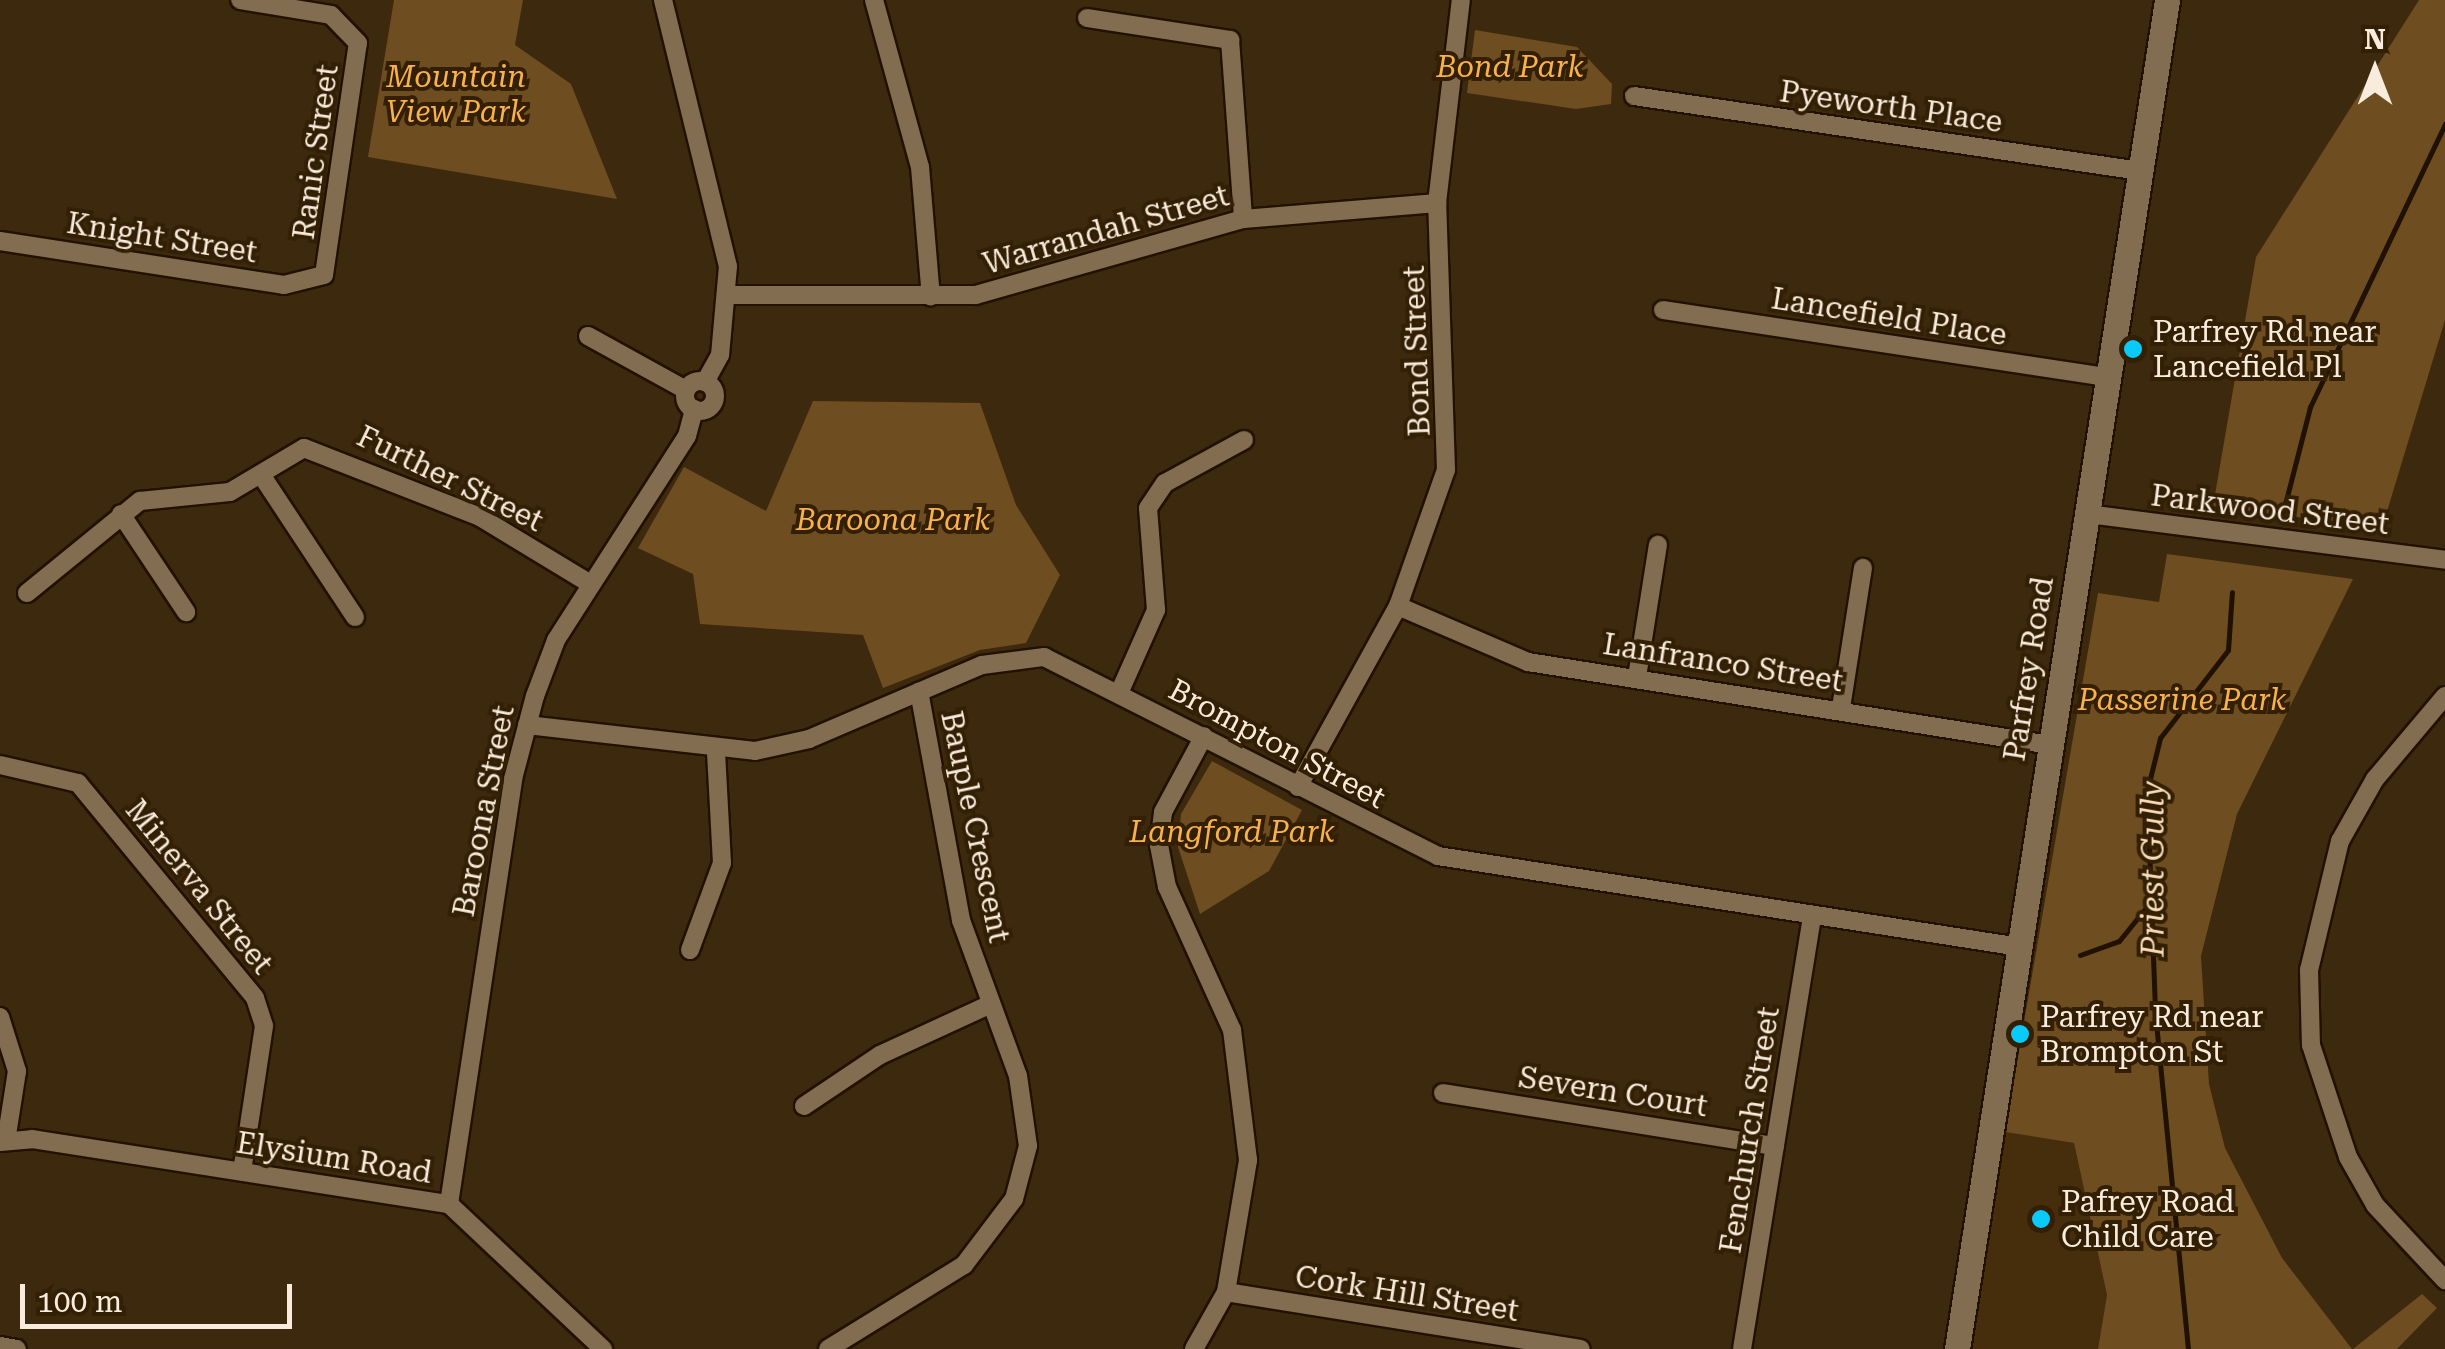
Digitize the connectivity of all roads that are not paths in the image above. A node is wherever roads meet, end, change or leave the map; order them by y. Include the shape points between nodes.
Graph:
1 (240, 0) edge
2 (663, 0) edge
3 (874, 0) edge
4 (1462, 0) edge
5 (2167, 0) edge
6 (1087, 18) dead end
7 (1634, 96) dead end
8 (2140, 171) junction
9 (1438, 203) junction
10 (1243, 219) junction
11 (0, 241) edge
12 (316, 282) joint
13 (728, 295) junction
14 (931, 297) junction
15 (1663, 310) dead end
16 (588, 336) dead end
17 (2108, 378) junction
18 (705, 382) junction
19 (686, 390) junction
20 (694, 409) junction
21 (1244, 440) dead end
22 (262, 476) junction
23 (120, 514) junction
24 (2088, 514) junction
25 (1658, 545) dead end
26 (2445, 560) edge
27 (1863, 568) dead end
28 (588, 583) junction
29 (27, 593) dead end
30 (1398, 606) junction
31 (186, 612) dead end
32 (355, 617) dead end
33 (1638, 677) junction
34 (1120, 690) junction
35 (919, 692) junction
36 (2445, 696) edge
37 (1841, 708) junction
38 (527, 726) junction
39 (1204, 736) junction
40 (2050, 745) junction
41 (716, 753) junction
42 (0, 765) edge
43 (1298, 787) junction
44 (1812, 919) junction
45 (2020, 948) junction
46 (690, 950) dead end
47 (992, 1004) junction
48 (0, 1017) edge
49 (1442, 1093) dead end
50 (804, 1106) dead end
51 (3, 1142) edge
52 (1775, 1146) junction
53 (242, 1171) junction
54 (449, 1204) junction
55 (2445, 1280) edge
56 (1226, 1292) junction
57 (0, 1346) edge
58 (17, 1349) edge
59 (603, 1349) edge
60 (828, 1349) edge
61 (1194, 1349) edge
62 (1580, 1349) edge
63 (1742, 1349) edge
64 (1957, 1349) edge

1 - 12 street, Ranic Street via 350,26 356,62 329,262
2 - 13 street, Baroona Street via 722,230
3 - 14 street via 920,167
4 - 9 street, Bond Street
5 - 8 main road, Parfrey Road
6 - 10 street via 1230,40
7 - 8 street, Pyeworth Place
8 - 17 main road, Parfrey Road
9 - 10 street, Warrandah Street
9 - 30 street, Bond Street via 1451,418 1436,512
10 - 14 street, Warrandah Street via 1021,286
11 - 12 street, Knight Street
13 - 14 street, Warrandah Street
13 - 18 street, Baroona Street via 720,355
15 - 17 street, Lancefield Place
16 - 19 street
17 - 24 main road, Parfrey Road
18 - 19 street
18 - 20 street, Baroona Street via 712,404
19 - 20 street
20 - 28 street, Baroona Street via 687,436
21 - 34 street via 1165,484 1148,508 1156,610
22 - 23 street, Further Street via 230,492 140,501
22 - 28 street, Further Street via 304,448 323,448 506,530
22 - 32 street
23 - 29 street, Further Street
23 - 31 street
24 - 26 street, Parkwood Street
24 - 40 main road, Parfrey Road
25 - 33 street
27 - 37 street
28 - 38 street, Baroona Street
30 - 33 street, Lanfranco Street via 1493,654
30 - 43 street, Bond Street
33 - 37 street, Lanfranco Street
34 - 35 street, Brompton Street via 1044,657 982,665
34 - 39 street, Brompton Street
35 - 41 street, Brompton Street via 809,739
35 - 47 street, Bauple Crescent via 961,920
36 - 55 street via 2375,779 2340,841 2309,970 2311,1045 2348,1158 2375,1205
37 - 40 street, Lanfranco Street
38 - 41 street, Brompton Street
38 - 54 street, Baroona Street
39 - 43 street, Brompton Street
39 - 56 street via 1163,812 1159,845 1167,887 1232,1030 1246,1101 1241,1230
40 - 45 main road, Parfrey Road
41 - 46 street via 722,863
42 - 53 street, Minerva Street via 78,783 255,998 264,1026
43 - 44 street, Brompton Street via 1438,856
44 - 45 street, Brompton Street
44 - 52 street, Fenchurch Street
45 - 64 main road, Parfrey Road
47 - 50 street via 880,1055
47 - 60 street, Bauple Crescent via 1026,1110 1014,1198 964,1265
48 - 51 street via 17,1071
49 - 52 street, Severn Court
51 - 53 street, Elysium Road
52 - 63 street, Fenchurch Street
53 - 54 street, Elysium Road
54 - 59 street, Elysium Road
56 - 61 street
56 - 62 street, Cork Hill Street
57 - 58 street

